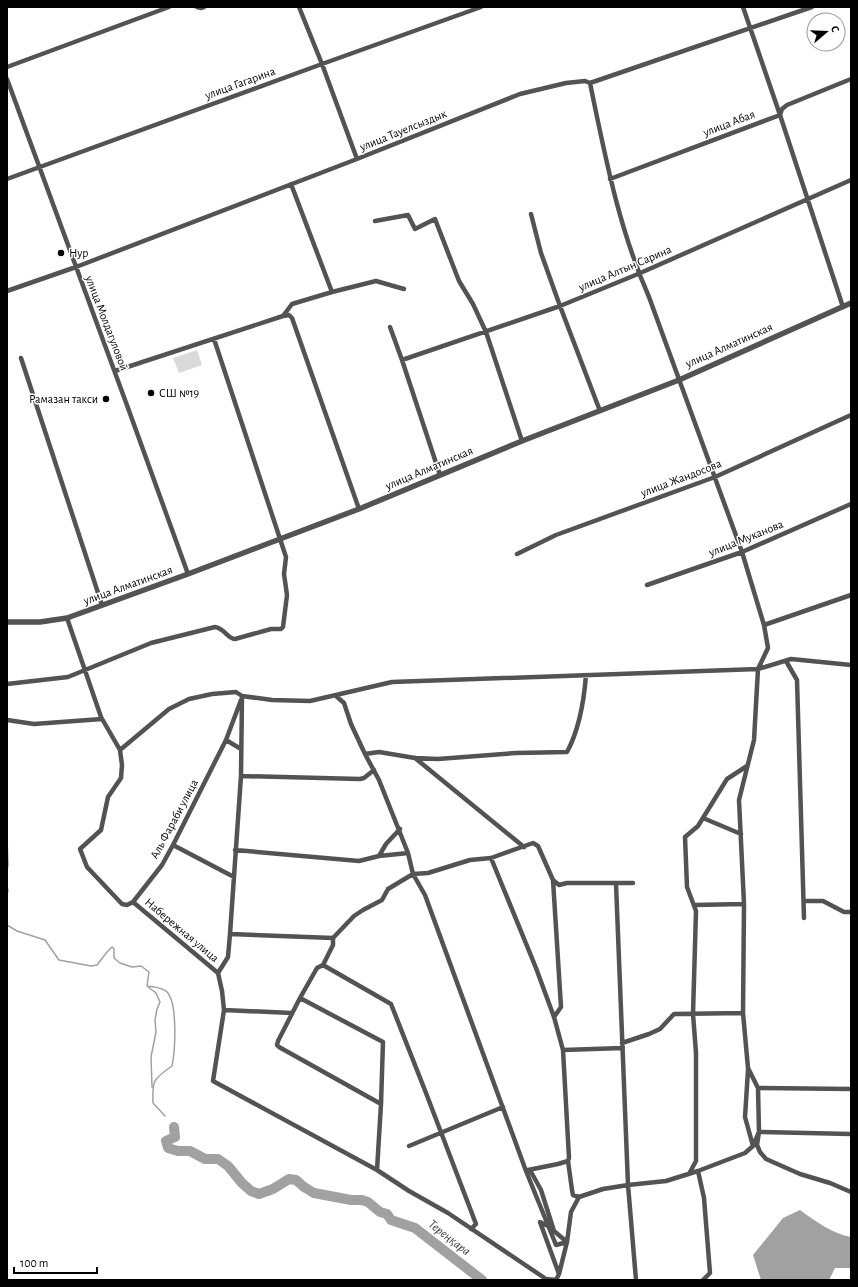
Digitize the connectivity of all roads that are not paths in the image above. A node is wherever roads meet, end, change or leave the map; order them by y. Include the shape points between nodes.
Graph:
1 (169, 7) edge
2 (197, 7) edge
3 (204, 7) edge
4 (299, 7) edge
5 (481, 7) edge
6 (743, 7) edge
7 (812, 7) edge
8 (750, 29) junction
9 (322, 64) junction
10 (7, 67) edge
11 (7, 79) edge
12 (851, 79) edge
13 (590, 83) junction
14 (780, 115) junction
15 (356, 159) junction
16 (40, 168) junction
17 (7, 179) edge
18 (610, 179) junction
19 (851, 180) edge
20 (291, 184) junction
21 (808, 199) junction
22 (531, 214) dead end
23 (375, 222) dead end
24 (76, 267) junction
25 (638, 274) junction
26 (404, 288) dead end
27 (7, 291) edge
28 (332, 292) junction
29 (851, 303) edge
30 (560, 306) junction
31 (843, 307) junction
32 (283, 316) junction
33 (390, 327) dead end
34 (486, 332) junction
35 (214, 339) junction
36 (21, 358) dead end
37 (402, 360) junction
38 (115, 371) junction
39 (679, 380) junction
40 (600, 410) junction
41 (851, 415) edge
42 (522, 441) junction
43 (440, 475) junction
44 (715, 477) junction
45 (851, 504) edge
46 (359, 509) junction
47 (280, 539) junction
48 (742, 552) junction
49 (517, 554) dead end
50 (188, 574) junction
51 (647, 585) dead end
52 (851, 594) edge
53 (102, 606) junction
54 (67, 618) junction
55 (7, 622) edge
56 (764, 625) junction
57 (786, 661) junction
58 (851, 665) edge
59 (758, 669) junction
60 (85, 671) junction
61 (586, 674) junction
62 (7, 684) edge
63 (242, 696) junction
64 (336, 696) junction
65 (102, 719) junction
66 (7, 720) edge
67 (226, 740) junction
68 (241, 749) junction
69 (120, 750) junction
70 (365, 754) junction
71 (414, 758) junction
72 (748, 766) junction
73 (374, 770) junction
74 (241, 776) junction
75 (703, 818) junction
76 (400, 829) junction
77 (741, 834) junction
78 (173, 845) junction
79 (524, 847) junction
80 (235, 850) junction
81 (408, 853) junction
82 (379, 856) junction
83 (491, 858) junction
84 (413, 874) junction
85 (234, 877) junction
86 (553, 880) junction
87 (633, 883) dead end
88 (616, 884) junction
89 (804, 901) junction
90 (133, 902) junction
91 (744, 904) junction
92 (694, 905) junction
93 (851, 912) edge
94 (804, 918) dead end
95 (230, 934) junction
96 (333, 938) junction
97 (323, 965) junction
98 (218, 973) junction
99 (300, 998) junction
100 (224, 1010) junction
101 (292, 1013) junction
102 (743, 1013) junction
103 (693, 1014) junction
104 (554, 1017) junction
105 (623, 1046) junction
106 (562, 1050) junction
107 (748, 1068) junction
108 (758, 1088) junction
109 (851, 1089) edge
110 (382, 1104) junction
111 (502, 1107) junction
112 (759, 1132) junction
113 (442, 1133) junction
114 (851, 1134) edge
115 (409, 1146) dead end
116 (753, 1146) junction
117 (568, 1161) junction
118 (377, 1170) junction
119 (528, 1170) junction
120 (698, 1171) junction
121 (689, 1174) junction
122 (628, 1185) junction
123 (851, 1192) edge
124 (579, 1197) junction
125 (549, 1226) junction
126 (471, 1229) junction
127 (554, 1231) junction
128 (568, 1242) junction
129 (559, 1274) junction
130 (556, 1280) edge
131 (636, 1280) edge
132 (703, 1280) edge

1 - 10 street
2 - 3 street
4 - 9 street
5 - 9 street, улица Гагарина
6 - 8 street
7 - 8 street, улица Тауелсыздык
8 - 13 street, улица Тауелсыздык
8 - 14 street
9 - 15 street
9 - 16 street, улица Гагарина
11 - 16 street, улица Молдагуловой
12 - 14 street, улица Абая via 787,105
13 - 15 street, улица Тауелсыздык via 585,81 520,94
13 - 18 street
14 - 18 street, улица Абая
14 - 21 street
15 - 20 street, улица Тауелсыздык
16 - 17 street, улица Гагарина
16 - 24 street, улица Молдагуловой
18 - 25 street
19 - 21 street, улица Алтын Сарина
20 - 24 street, улица Тауелсыздык
20 - 28 street
21 - 25 street, улица Алтын Сарина
21 - 31 street
22 - 30 street
23 - 34 street via 408,215 415,229 435,219 459,281
24 - 27 street, улица Тауелсыздык
24 - 38 street, улица Молдагуловой
25 - 30 street, улица Алтын Сарина
25 - 39 street
26 - 28 street via 376,282
28 - 32 street via 292,304
29 - 31 street, улица Алматинская
30 - 34 street, улица Алтын Сарина
30 - 40 street
31 - 39 street, улица Алматинская
32 - 35 street
32 - 46 street via 289,315 292,318
33 - 37 street
34 - 37 street, улица Алтын Сарина
34 - 42 street
35 - 38 street
35 - 47 street
36 - 53 street
37 - 43 street
38 - 50 street, улица Молдагуловой
39 - 40 street, улица Алматинская
39 - 44 street
40 - 42 street, улица Алматинская
41 - 44 street, улица Жандосова
42 - 43 street, улица Алматинская
43 - 46 street, улица Алматинская
44 - 48 street
44 - 49 street, улица Жандосова via 556,535
45 - 48 street, улица Муканова
46 - 47 street, улица Алматинская
47 - 50 street, улица Алматинская
47 - 60 street via 286,557 284,574 287,595 281,629 232,639 220,628 215,627 151,643
48 - 51 street, улица Муканова
48 - 56 street
50 - 53 street, улица Алматинская
52 - 56 street
53 - 54 street, улица Алматинская
54 - 55 street, улица Алматинская via 40,622
54 - 60 street, Набережная улица
56 - 59 street via 768,648
57 - 58 street via 791,659
57 - 59 street
57 - 89 street via 797,680
59 - 61 street
59 - 72 street via 754,740
60 - 62 street via 68,677
60 - 65 street, Набережная улица
61 - 64 street via 392,682
61 - 71 street via 584,702 566,752
63 - 64 street via 310,701
63 - 67 street, Аль Фараби улица
63 - 68 street
63 - 69 street via 236,692 189,699 169,709
64 - 70 street via 344,703
65 - 66 street via 34,724
65 - 69 street, Набережная улица
67 - 68 street
67 - 78 street, Аль Фараби улица
68 - 74 street
69 - 90 street, Набережная улица via 120,778 108,797 101,830 80,849 87,867 122,904
70 - 71 street via 379,752
70 - 73 street
71 - 79 street
72 - 75 street via 727,778
72 - 77 street via 739,800
73 - 74 street via 360,779
73 - 76 street
74 - 80 street
75 - 77 street
75 - 92 street via 685,837 688,887
76 - 81 street
76 - 82 street
77 - 91 street
78 - 85 street
78 - 90 street, Аль Фараби улица via 162,865
79 - 83 street
79 - 86 street via 533,843 538,846
80 - 82 street via 359,861
80 - 85 street
81 - 82 street
81 - 84 street
83 - 84 street via 470,860 428,873
83 - 104 street
84 - 96 street via 388,889 382,900 354,916
84 - 111 street via 425,895
85 - 95 street
86 - 88 street via 559,885
86 - 104 street via 560,1007
87 - 88 street
88 - 105 street
89 - 93 street via 823,901 844,912
89 - 94 street
90 - 98 street, Набережная улица
91 - 92 street
91 - 102 street
92 - 103 street via 696,911
95 - 96 street
95 - 98 street via 228,957
96 - 97 street via 333,945
97 - 99 street via 317,968
97 - 113 street via 391,1004
98 - 100 street
99 - 101 street
99 - 110 street via 383,1042
100 - 101 street
100 - 118 street via 213,1081
101 - 110 street via 277,1045
102 - 103 street
102 - 107 street
103 - 105 street via 674,1014 660,1029
103 - 121 street via 696,1053 696,1162
104 - 106 street
105 - 106 street
105 - 122 street
106 - 117 street
107 - 108 street
107 - 116 street via 745,1117
108 - 109 street
108 - 112 street
110 - 118 street
111 - 113 street
111 - 119 street
112 - 114 street
112 - 116 street
112 - 123 street via 757,1145 766,1159
113 - 115 street
113 - 126 street via 476,1224
116 - 120 street via 745,1153
117 - 119 street
117 - 124 street via 573,1195
118 - 126 street
119 - 125 street
119 - 127 street via 541,1190
120 - 121 street
120 - 132 street via 704,1198 710,1273
121 - 122 street via 666,1181
122 - 124 street via 603,1188
122 - 131 street
124 - 128 street via 571,1212
125 - 127 street
125 - 128 street via 556,1245
125 - 129 street via 540,1222
126 - 130 street via 546,1279
127 - 128 street
128 - 129 street
129 - 130 street

